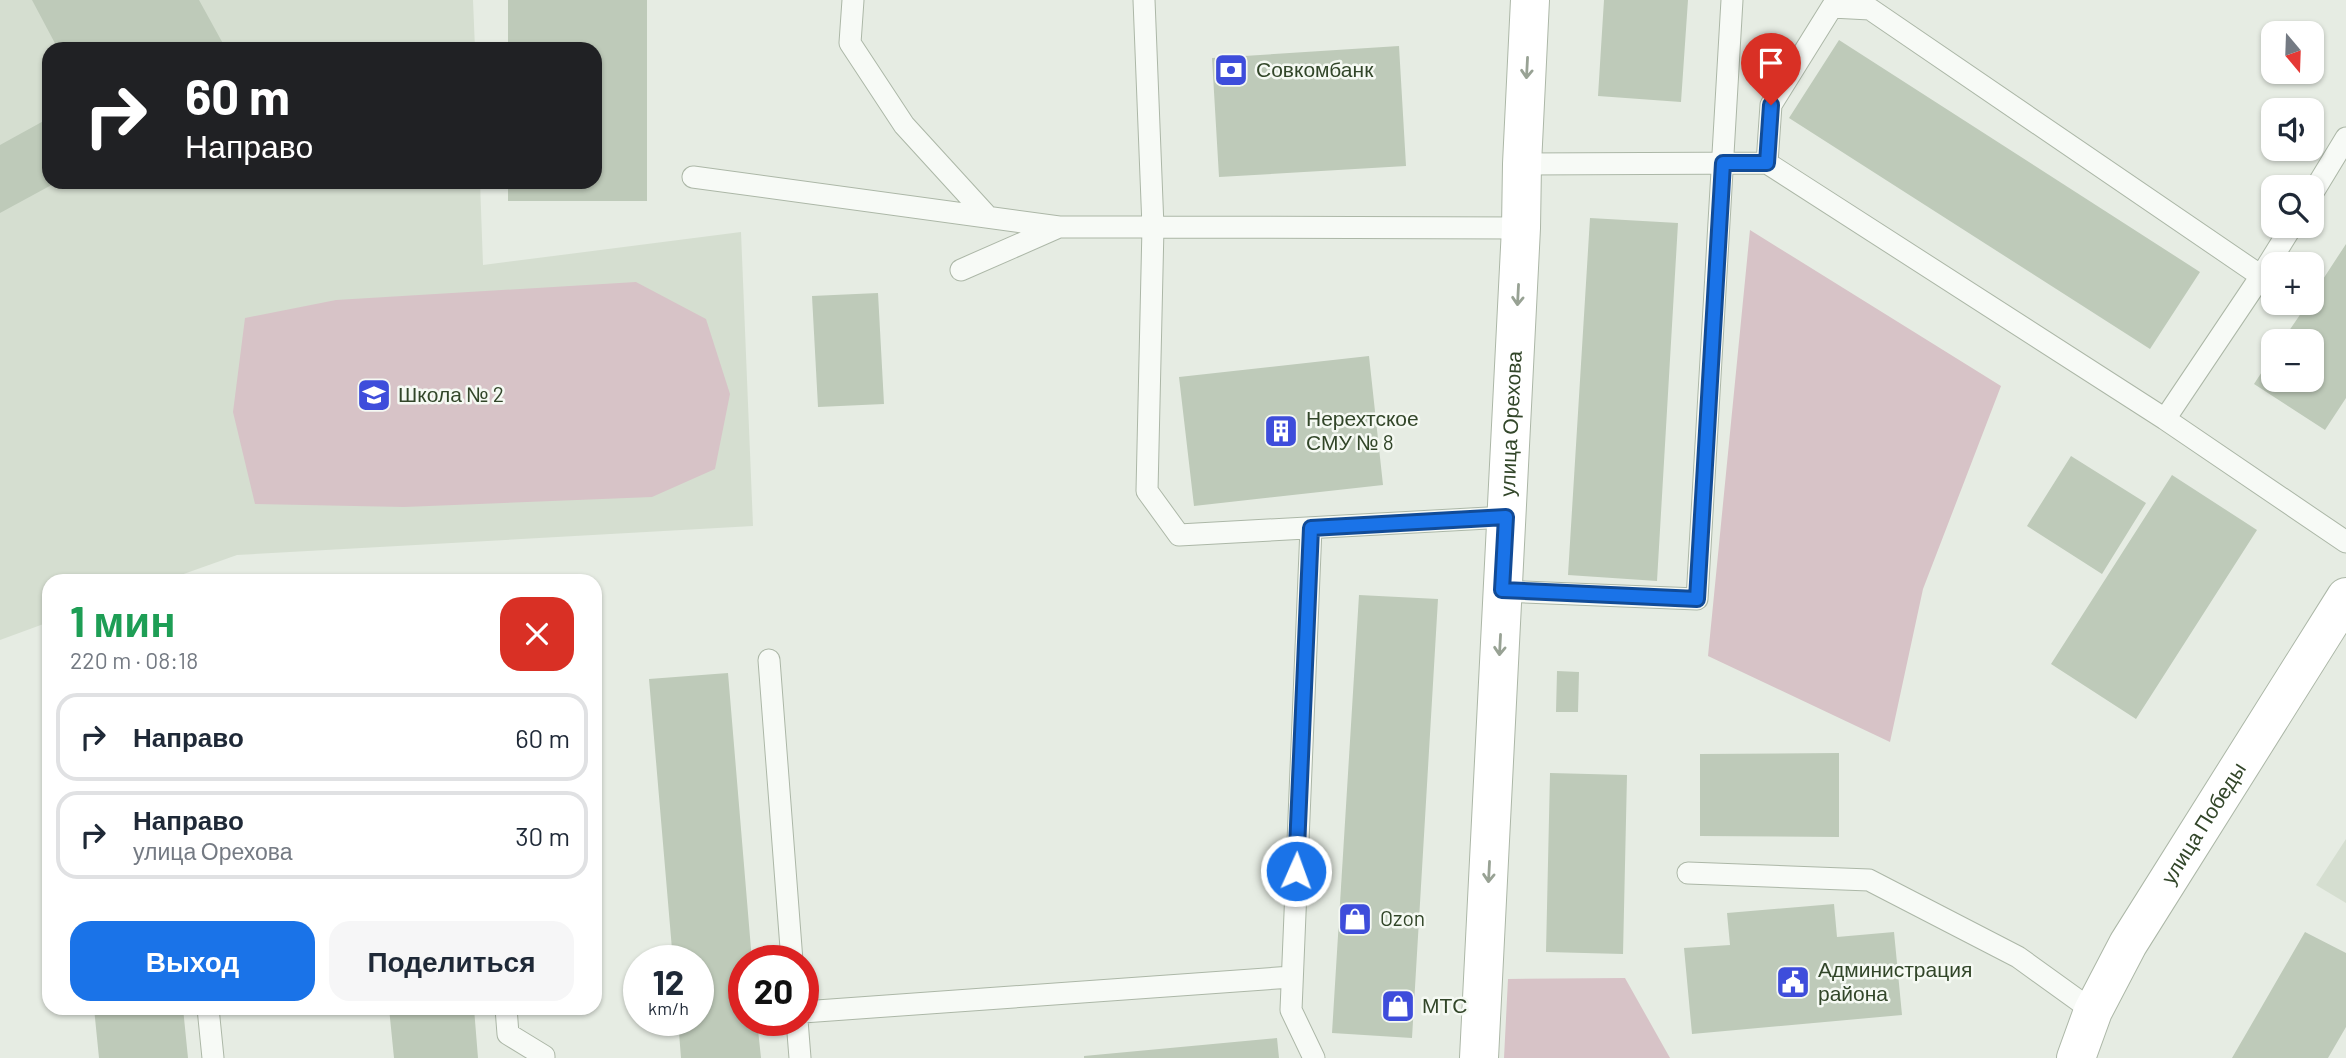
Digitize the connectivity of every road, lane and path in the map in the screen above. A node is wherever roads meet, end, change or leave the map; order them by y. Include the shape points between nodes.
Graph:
1 (853, 0) edge
2 (1144, 0) edge
3 (1530, 0) edge
4 (1732, 0) edge
5 (2346, 138) edge
6 (1723, 163) junction
7 (1767, 163) junction
8 (1522, 164) junction
9 (2324, 175) edge
10 (693, 177) dead end
11 (988, 217) junction
12 (1059, 227) junction
13 (1153, 227) junction
14 (1521, 228) junction
15 (961, 270) dead end
16 (2261, 276) joint
17 (2165, 419) junction
18 (1506, 517) junction
19 (1311, 528) junction
20 (2346, 542) edge
21 (1502, 590) junction
22 (2346, 597) edge
23 (769, 660) dead end
24 (1688, 873) dead end
25 (791, 945) edge
26 (1292, 977) junction
27 (819, 1011) edge
28 (2093, 1011) junction
29 (209, 1015) edge
30 (507, 1015) edge
31 (798, 1036) edge
32 (213, 1058) edge
33 (544, 1058) edge
34 (800, 1058) edge
35 (1314, 1058) edge
36 (1479, 1058) edge
37 (2076, 1058) edge

1 - 11 lane via 850,43 904,125
2 - 13 lane
3 -> 8 street, улица Орехова
4 - 6 lane
5 - 9 lane
6 - 7 lane
6 - 8 lane
6 - 21 lane via 1697,599
7 - 16 lane via 1771,105 1832,7 1870,9
7 - 17 lane
8 - 14 street, улица Орехова
10 - 11 lane
11 - 12 lane
12 - 13 lane
12 - 15 lane
13 - 14 lane
13 - 19 lane via 1147,492 1179,535
14 -> 18 street, улица Орехова
16 - 17 lane
17 - 20 lane
18 - 19 lane
18 - 21 street, улица Орехова
19 - 26 lane
21 -> 36 street, улица Орехова
22 - 28 street, улица Победы via 2128,944
23 - 25 lane
24 - 28 lane via 1869,880 2018,957
26 - 27 lane
26 - 35 lane via 1291,1010
28 - 37 street, улица Победы
29 - 32 lane
30 - 33 lane via 508,1034
31 - 34 lane

